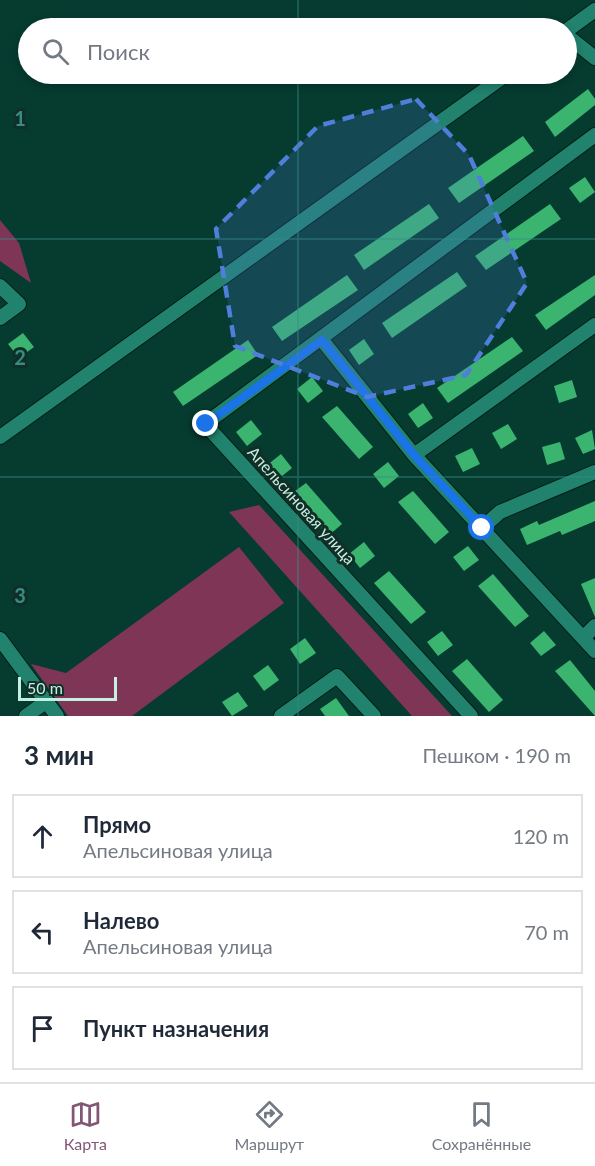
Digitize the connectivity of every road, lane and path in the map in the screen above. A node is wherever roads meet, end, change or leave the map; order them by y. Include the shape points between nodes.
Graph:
1 (595, 10) edge
2 (577, 25) edge
3 (577, 42) edge
4 (595, 58) edge
5 (493, 84) edge
6 (595, 135) edge
7 (0, 286) edge
8 (0, 318) edge
9 (595, 325) edge
10 (322, 340) junction
11 (0, 437) edge
12 (414, 455) junction
13 (595, 472) edge
14 (482, 528) junction
15 (595, 626) edge
16 (583, 638) junction
17 (0, 639) edge
18 (595, 651) edge
19 (47, 701) junction
20 (26, 716) edge
21 (57, 716) edge
22 (281, 716) edge
23 (374, 716) edge
24 (471, 716) edge

1 - 2 street
3 - 4 street
5 - 11 street
6 - 10 street, Апельсиновая улица
7 - 8 street via 19,304
9 - 12 street
10 - 12 street
10 - 24 street, Апельсиновая улица via 206,424
12 - 14 street
13 - 14 street via 500,512
14 - 16 street
15 - 16 street
16 - 18 street
17 - 19 street
19 - 20 street
19 - 21 street
22 - 23 street via 337,676

